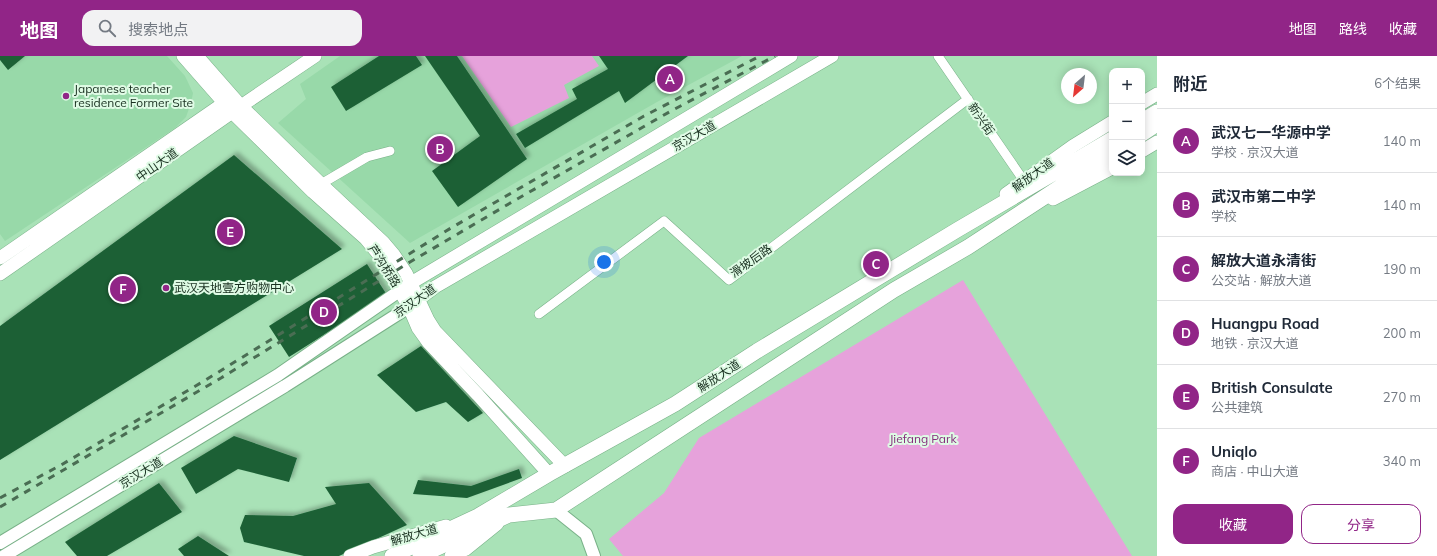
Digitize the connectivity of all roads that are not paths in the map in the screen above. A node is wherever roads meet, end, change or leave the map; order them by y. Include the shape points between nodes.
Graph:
1 (183, 56) edge
2 (198, 56) edge
3 (315, 56) edge
4 (791, 56) edge
5 (832, 56) edge
6 (938, 56) edge
7 (1157, 94) edge
8 (968, 99) junction
9 (1145, 101) edge
10 (234, 105) junction
11 (1157, 112) edge
12 (1145, 119) edge
13 (1109, 124) edge
14 (1157, 124) edge
15 (1145, 132) edge
16 (1112, 140) edge
17 (1157, 142) edge
18 (1145, 149) edge
19 (390, 151) dead end
20 (1105, 157) edge
21 (1024, 181) junction
22 (321, 184) junction
23 (957, 230) junction
24 (2, 253) edge
25 (14, 264) junction
26 (0, 274) edge
27 (406, 287) junction
28 (413, 303) junction
29 (539, 314) dead end
30 (565, 466) junction
31 (549, 474) junction
32 (556, 510) junction
33 (509, 515) junction
34 (478, 516) junction
35 (0, 543) edge
36 (4, 556) edge
37 (350, 556) edge
38 (392, 556) edge
39 (420, 556) edge
40 (451, 556) edge
41 (594, 556) edge

1 - 10 main road, 芦沟桥路
2 - 10 main road, 芦沟桥路
3 - 10 main road, 中山大道
4 - 27 main road, 京汉大道
5 - 28 main road, 京汉大道 via 442,283
6 - 8 street, 新兴街
7 - 9 main road
8 - 21 street, 新兴街
8 - 29 street, 滑坡后路 via 729,280 664,221
10 - 22 main road, 芦沟桥路
10 - 24 main road, 中山大道
10 - 25 main road, 中山大道
10 - 27 main road, 芦沟桥路 via 313,192 366,239
11 - 12 main road
13 - 21 main road, 解放大道
14 - 15 main road
16 - 20 main road, 解放大道
17 - 18 main road
19 - 22 street via 367,157
20 - 23 main road, 解放大道
20 - 32 main road, 解放大道 via 968,247 894,290
21 - 23 main road, 解放大道
22 - 27 main road, 芦沟桥路 via 394,255
23 - 30 main road, 解放大道 via 674,404
24 - 25 street
25 - 26 main road, 中山大道
27 - 28 main road, 芦沟桥路
27 - 35 street, 京汉大道 via 278,375
28 - 30 main road, 芦沟桥路 via 435,330
28 - 31 main road, 芦沟桥路 via 418,328 428,342
28 - 36 street, 京汉大道 via 285,386
30 - 31 main road, 解放大道
31 - 34 main road, 解放大道
32 - 33 main road, 解放大道
32 - 41 street via 586,534
33 - 39 main road, 解放大道
33 - 40 main road via 466,549
34 - 37 main road, 解放大道 via 373,546
34 - 38 main road, 解放大道

